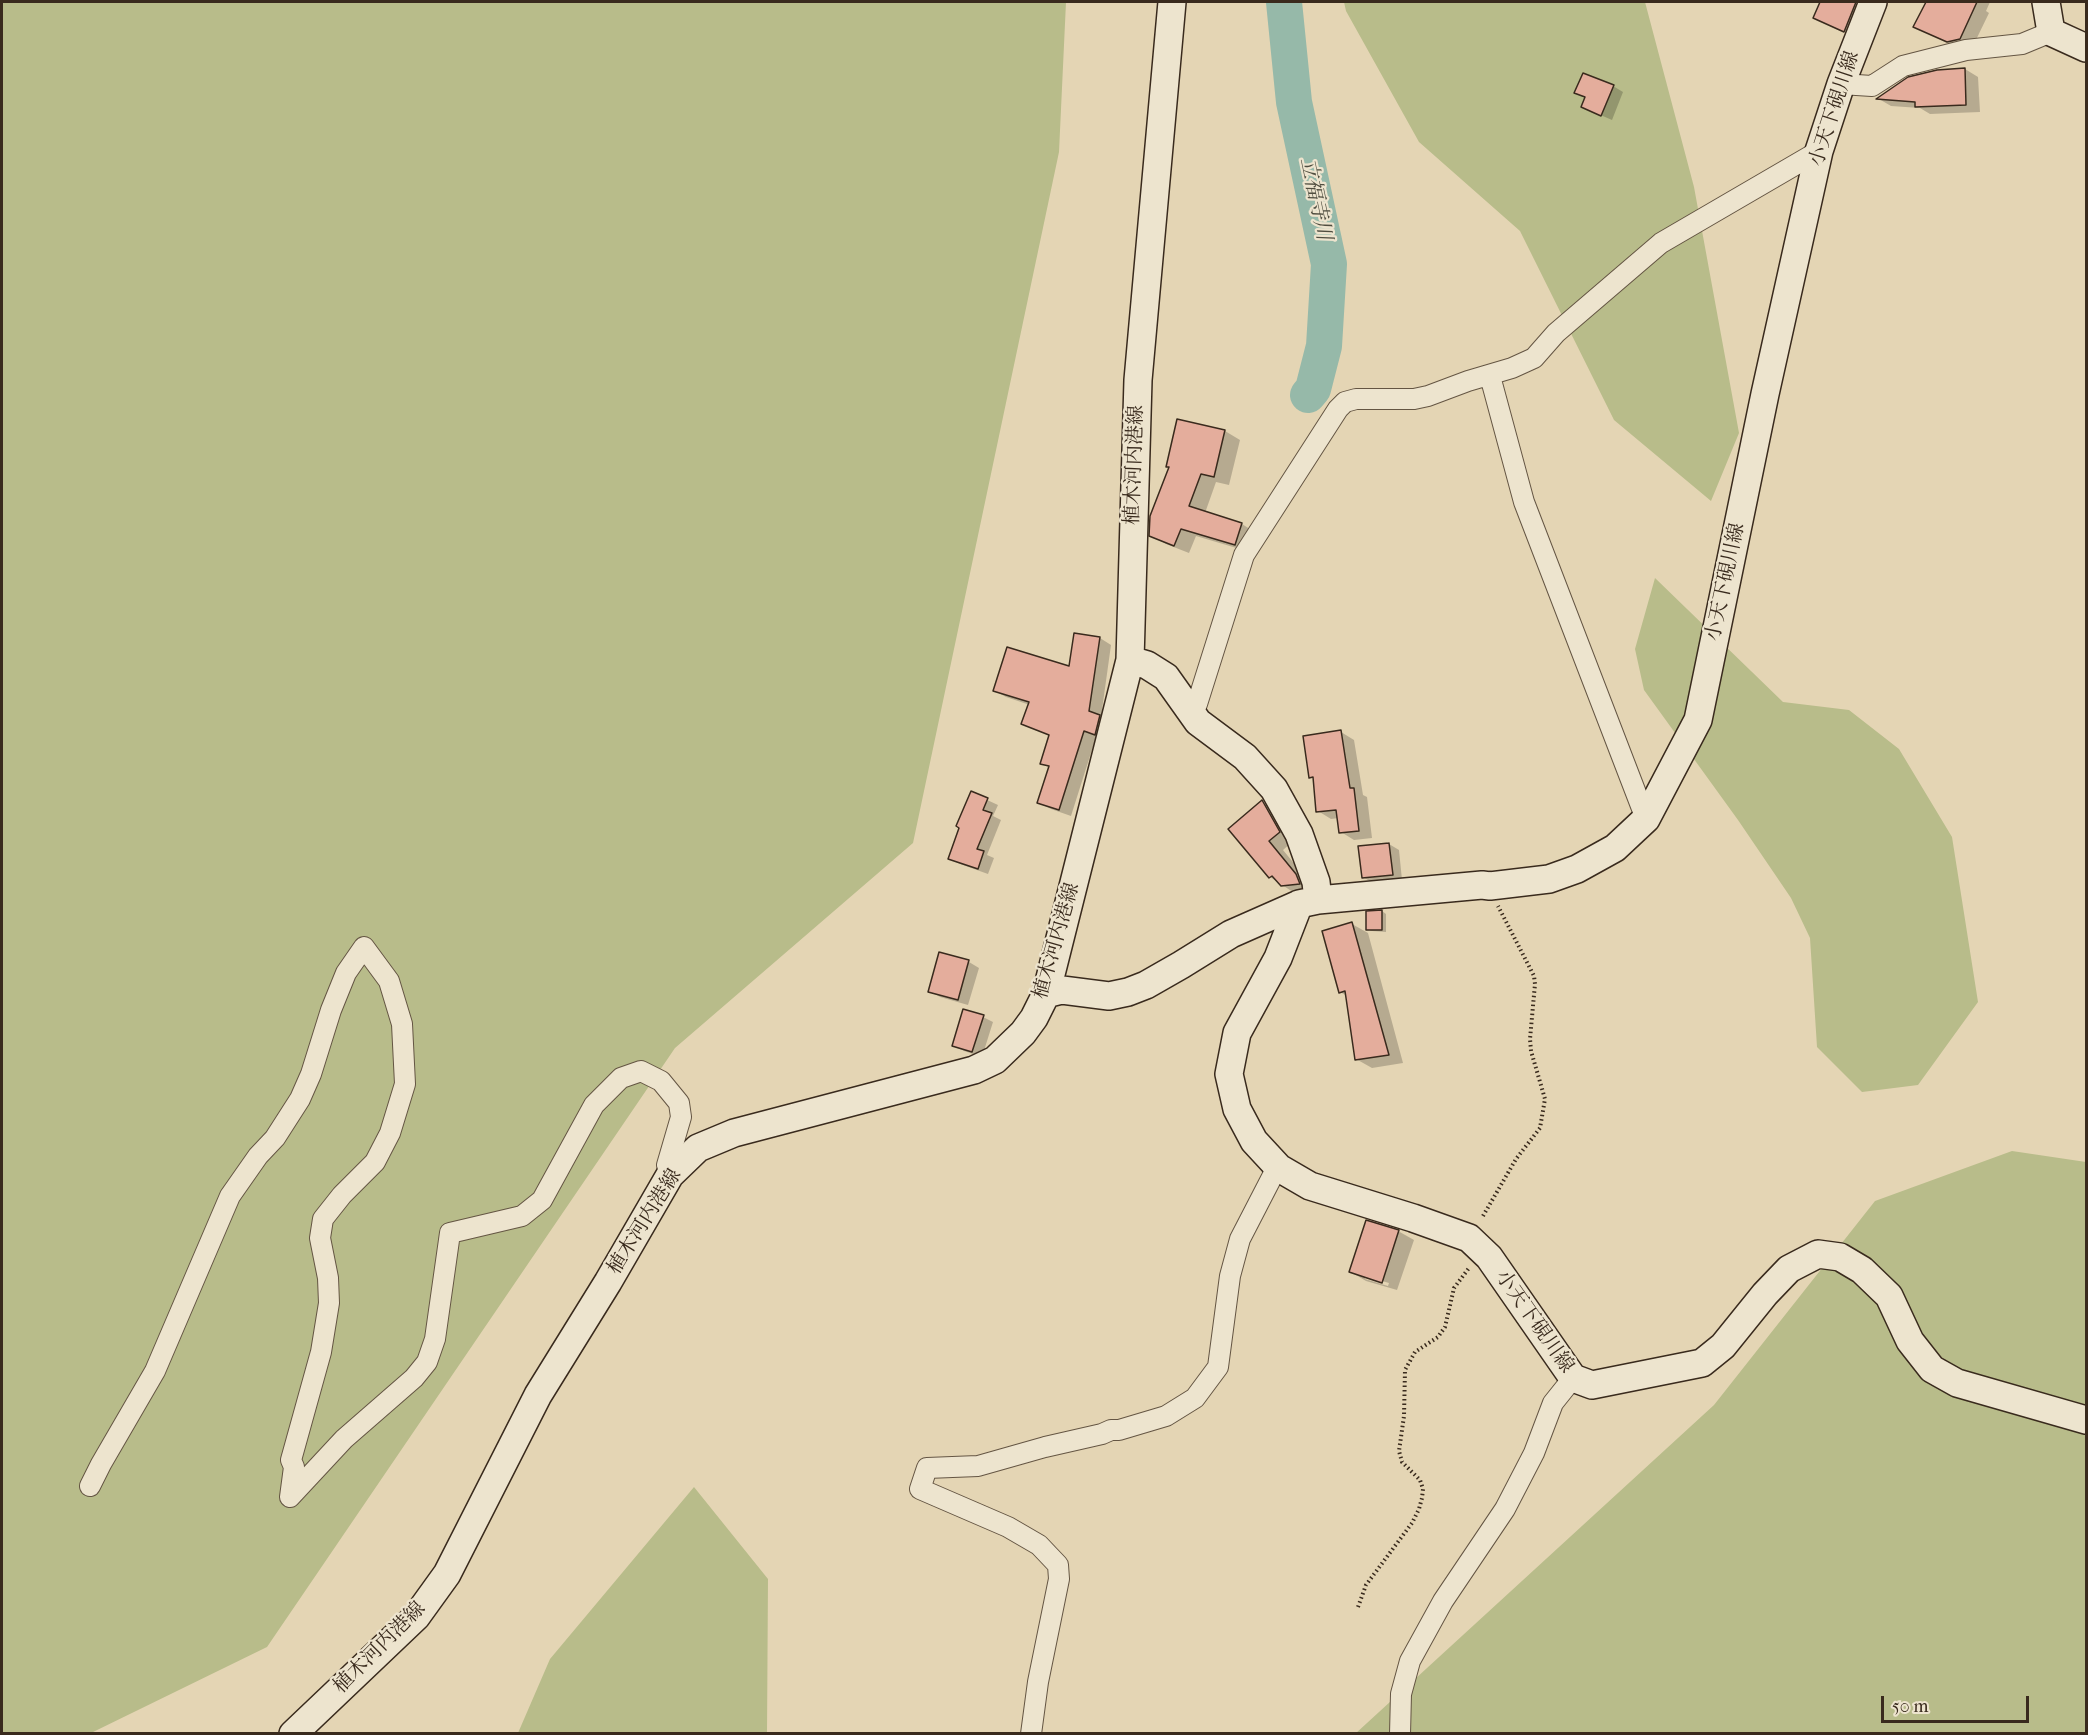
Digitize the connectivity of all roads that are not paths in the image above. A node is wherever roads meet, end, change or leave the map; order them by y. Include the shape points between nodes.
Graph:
1 (1172, 2) edge
2 (1873, 2) edge
3 (2046, 2) edge
4 (2051, 32) junction
5 (2086, 48) edge
6 (1841, 84) junction
7 (1819, 151) junction
8 (1490, 376) junction
9 (1130, 660) junction
10 (1191, 712) junction
11 (1646, 819) junction
12 (1308, 902) junction
13 (1046, 994) junction
14 (1279, 1168) junction
15 (670, 1175) junction
16 (1573, 1378) junction
17 (2086, 1420) edge
18 (90, 1486) dead end
19 (293, 1734) edge
20 (1031, 1734) edge
21 (1400, 1734) edge

1 - 9 main road, 植木河内港線 via 1138,380
2 - 6 main road, 小天下硯川線
3 - 4 main road
4 - 5 main road
4 - 6 street via 2022,44 1966,50 1903,66 1872,86
6 - 7 main road, 小天下硯川線
7 - 8 street via 1661,243 1556,333 1534,358
7 - 11 main road, 小天下硯川線 via 1698,720
8 - 10 street via 1428,396 1356,399 1338,409 1244,555 1197,704
8 - 11 street via 1524,502
9 - 10 main road via 1166,677
9 - 13 main road, 植木河内港線
10 - 12 main road via 1198,722 1245,757 1274,789 1299,834 1316,882
11 - 12 main road, 小天下硯川線 via 1615,848 1549,879
12 - 13 main road via 1231,934 1128,992 1108,996 1062,990
12 - 14 main road, 小天下硯川線 via 1237,1033 1229,1074 1237,1109 1254,1141
13 - 15 main road, 植木河内港線 via 1023,1033 994,1060 974,1070 734,1133 698,1148
14 - 16 main road, 小天下硯川線 via 1310,1186 1469,1238 1486,1255
14 - 20 street via 1240,1239 1230,1276 1218,1367 1195,1398 1166,1416 1119,1430 978,1466 927,1468 920,1489 1008,1527 1039,1545 1058,1565 1059,1579
15 - 18 street via 667,1165 681,1118 679,1103 661,1081 641,1071 621,1078 594,1105 542,1200 522,1216 450,1233 435,1339 427,1362 344,1439 290,1497 294,1467 291,1460 321,1352 329,1303 320,1238 323,1219 375,1162 390,1134 405,1084 402,1024 389,981 364,947 346,973 300,1099 230,1196 155,1371
15 - 19 main road, 植木河内港線 via 538,1395 447,1574 416,1617
16 - 17 main road, 小天下硯川線 via 1592,1385 1702,1363 1723,1346 1789,1269 1818,1254 1840,1257 1862,1270 1889,1296 1910,1341 1932,1370 1957,1383
16 - 21 street via 1553,1403 1534,1453 1505,1509 1443,1600 1410,1660 1401,1694

